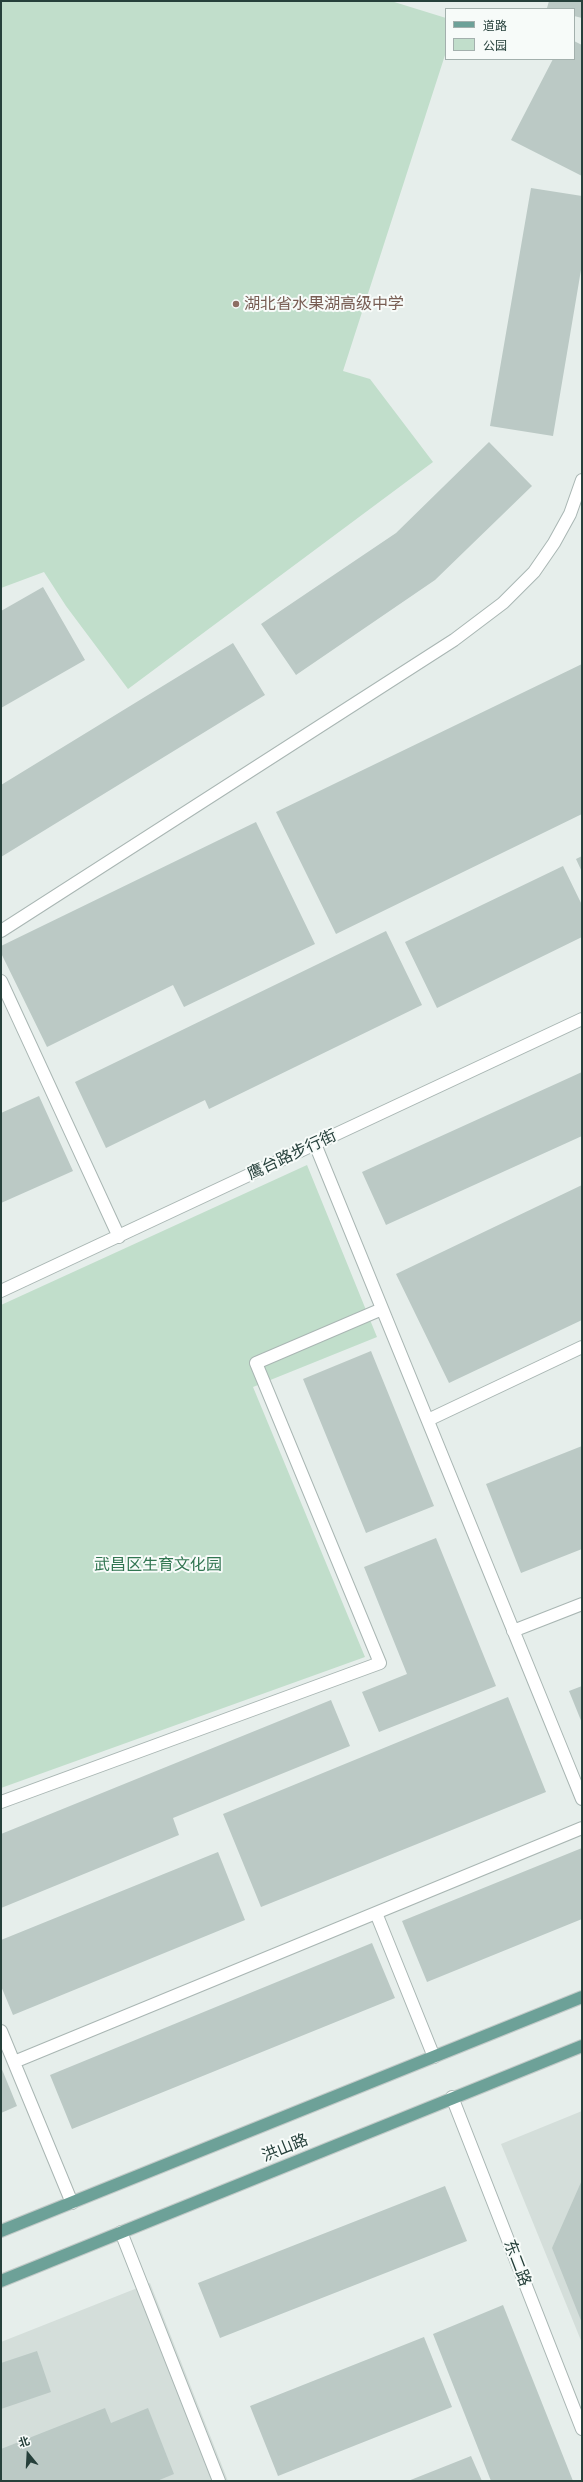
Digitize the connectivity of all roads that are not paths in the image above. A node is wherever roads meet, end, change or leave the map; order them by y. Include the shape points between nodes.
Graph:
1 (582, 480) edge
2 (1, 931) edge
3 (1, 981) edge
4 (582, 1019) edge
5 (315, 1144) junction
6 (119, 1237) junction
7 (1, 1291) edge
8 (382, 1309) junction
9 (582, 1347) edge
10 (428, 1420) junction
11 (582, 1604) edge
12 (513, 1631) junction
13 (582, 1799) edge
14 (1, 1802) edge
15 (582, 1828) edge
16 (376, 1913) junction
17 (582, 1997) edge
18 (1, 2031) edge
19 (582, 2046) edge
20 (434, 2057) junction
21 (14, 2062) junction
22 (452, 2097) junction
23 (72, 2203) junction
24 (1, 2231) edge
25 (120, 2232) junction
26 (1, 2281) edge
27 (582, 2429) edge
28 (219, 2481) edge

1 - 2 street via 570,514 554,543 534,572 503,604 454,640
3 - 6 street
4 - 5 street, 鹰台路步行街
5 - 6 street, 鹰台路步行街
5 - 8 street
6 - 7 street, 鹰台路步行街
8 - 10 street
8 - 14 street via 256,1363 380,1663
9 - 10 street
10 - 12 street
11 - 12 street
12 - 13 street
15 - 16 street
16 - 20 street
16 - 21 street
17 - 20 main road, 洪山路
18 - 21 street
19 - 22 main road, 洪山路
20 - 23 main road, 洪山路
21 - 23 street
22 - 25 main road, 洪山路
22 - 27 street, 东二路
23 - 24 main road, 洪山路
25 - 26 main road, 洪山路
25 - 28 street

